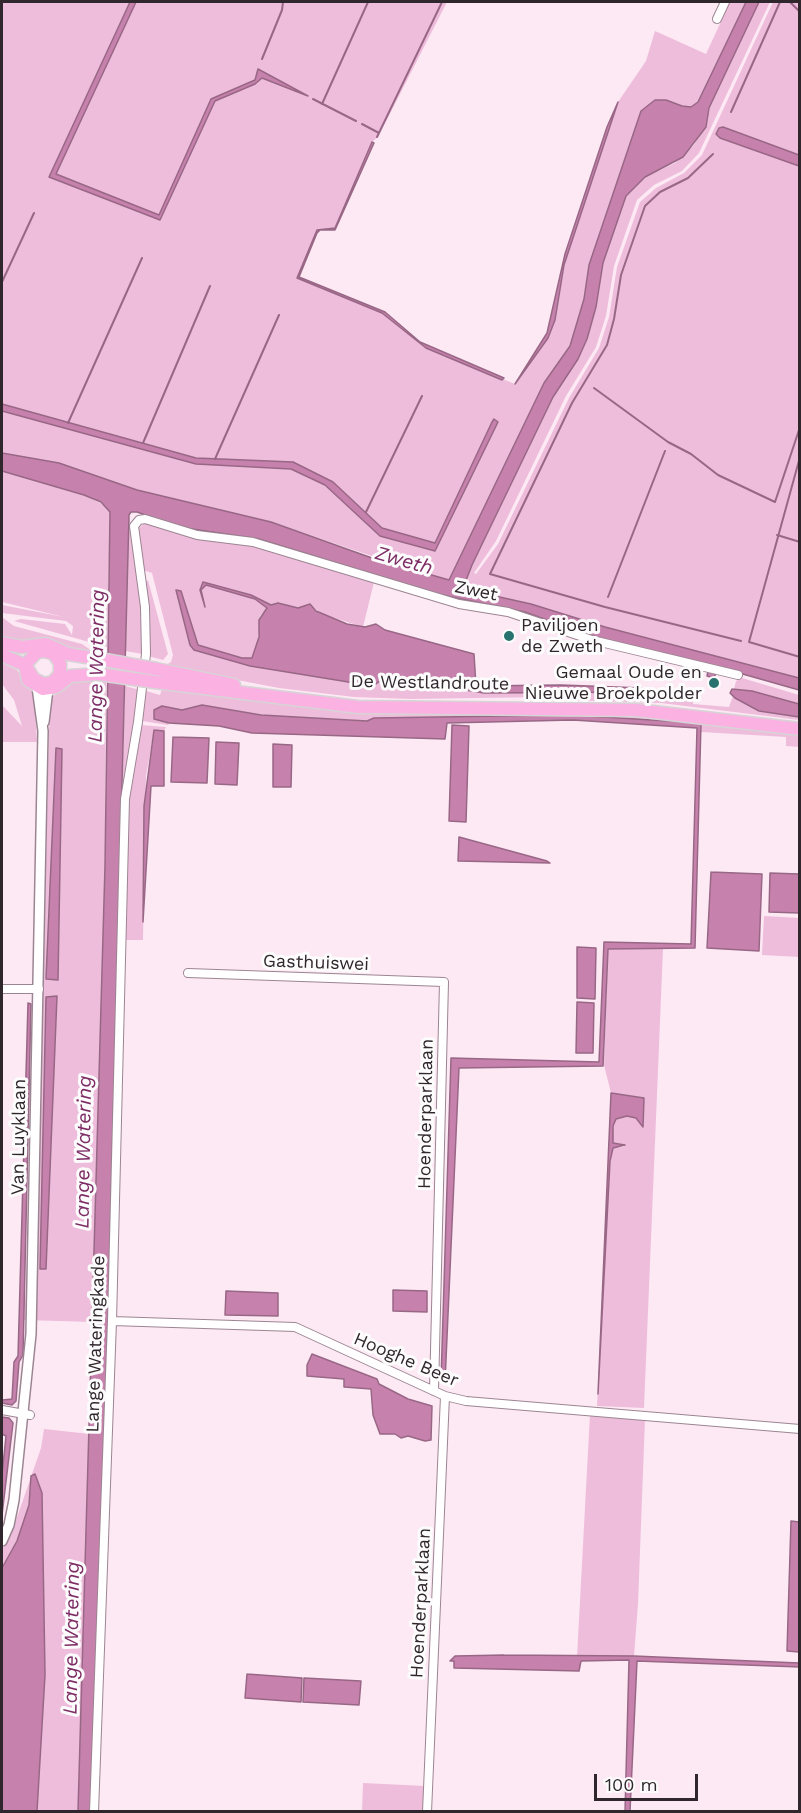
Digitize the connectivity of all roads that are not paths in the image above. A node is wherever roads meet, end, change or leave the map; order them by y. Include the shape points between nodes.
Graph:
1 (725, 2) edge
2 (717, 20) dead end
3 (139, 520) joint
4 (2, 645) edge
5 (2, 657) edge
6 (99, 659) junction
7 (27, 664) junction
8 (61, 671) junction
9 (738, 675) dead end
10 (45, 687) junction
11 (800, 722) edge
12 (800, 729) edge
13 (188, 973) dead end
14 (444, 982) joint
15 (2, 989) edge
16 (39, 989) junction
17 (112, 1321) junction
18 (434, 1391) junction
19 (446, 1396) junction
20 (2, 1410) edge
21 (27, 1415) junction
22 (800, 1429) edge
23 (2, 1541) edge
24 (94, 1812) edge
25 (427, 1812) edge

1 - 2 street
3 - 9 street, Zwet via 197,535 253,542 451,602 508,612 592,640
3 - 17 street, Lange Wateringkade via 134,534 145,607 146,654 125,799
4 - 6 main road, De Westlandroute via 46,645 68,654
4 - 7 main road, De Westlandroute via 24,656
5 - 7 main road
6 - 8 main road, De Westlandroute
6 - 11 main road, De Westlandroute, bridge via 338,700 635,704
7 - 8 main road via 39,651 48,651
7 - 10 main road via 36,681
8 - 10 main road via 56,687
8 - 12 main road, De Westlandroute, bridge via 358,707 636,710
10 - 16 street, Van Luyklaan
13 - 14 street, Gasthuiswei
14 - 18 street, Hoenderparklaan
15 - 16 street
16 - 21 street, Van Luyklaan
17 - 18 street, Hooghe Beer via 295,1327
17 - 24 street, Lange Wateringkade
18 - 19 street, Hooghe Beer
19 - 22 street, Hooghe Beer via 466,1401
19 - 25 street, Hoenderparklaan
20 - 21 street
21 - 23 street, Van Luyklaan via 14,1500

